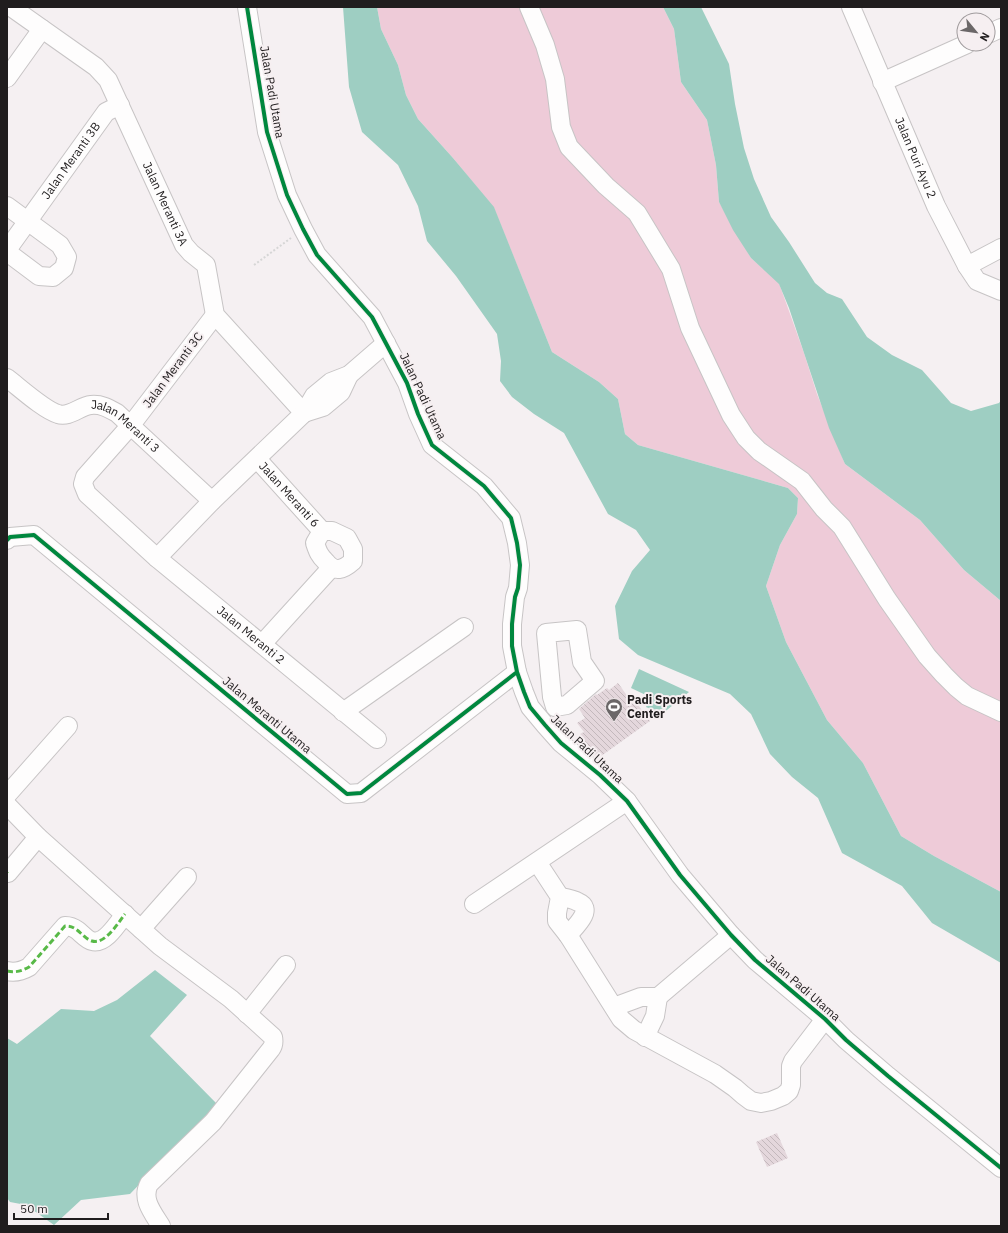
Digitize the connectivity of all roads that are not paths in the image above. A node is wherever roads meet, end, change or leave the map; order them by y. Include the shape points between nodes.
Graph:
1 (10, 7) edge
2 (247, 7) edge
3 (529, 7) edge
4 (851, 7) edge
5 (42, 29) junction
6 (956, 49) edge
7 (7, 78) edge
8 (882, 82) junction
9 (120, 105) junction
10 (7, 206) edge
11 (28, 221) junction
12 (1001, 248) edge
13 (7, 251) edge
14 (967, 266) junction
15 (1001, 291) edge
16 (215, 315) junction
17 (386, 343) junction
18 (7, 378) edge
19 (304, 413) junction
20 (131, 425) junction
21 (256, 459) junction
22 (212, 501) junction
23 (322, 531) junction
24 (7, 540) edge
25 (157, 558) junction
26 (330, 568) junction
27 (464, 627) dead end
28 (262, 644) junction
29 (517, 672) junction
30 (552, 697) dead end
31 (530, 707) junction
32 (343, 712) junction
33 (1001, 712) edge
34 (68, 726) dead end
35 (377, 739) dead end
36 (7, 795) edge
37 (627, 801) junction
38 (7, 805) edge
39 (38, 837) junction
40 (537, 862) junction
41 (7, 873) edge
42 (187, 877) dead end
43 (560, 897) junction
44 (474, 904) dead end
45 (124, 914) junction
46 (141, 929) junction
47 (568, 934) junction
48 (730, 935) junction
49 (286, 965) dead end
50 (7, 971) edge
51 (658, 997) junction
52 (614, 1008) junction
53 (247, 1014) junction
54 (825, 1019) junction
55 (645, 1037) junction
56 (1001, 1168) edge
57 (161, 1226) edge

1 - 5 street, Jalan Meranti 3A
2 - 17 street, Jalan Padi Utama via 268,132 287,195 317,255 372,317
3 - 33 street via 545,45 555,79 561,127 569,146 606,186 637,213 646,227 671,269 690,328 731,415 746,438 759,451 802,481 824,510 842,528 927,656 944,675 967,696
4 - 8 street, Jalan Puri Ayu 2
5 - 7 street
5 - 9 street, Jalan Meranti 3A via 96,67 108,80
6 - 8 street
8 - 14 street, Jalan Puri Ayu 2 via 936,206
9 - 11 street, Jalan Meranti 3B via 106,112
9 - 16 street, Jalan Meranti 3A via 184,245 206,265
10 - 11 street
11 - 13 street, Jalan Meranti 3B
11 - 13 street, Jalan Meranti 3B via 60,245 67,257 64,268 53,277 39,276
12 - 14 street
14 - 15 street, Jalan Puri Ayu 2 via 977,281
16 - 19 street
16 - 20 street, Jalan Meranti 3C
17 - 19 street via 349,375 331,382 314,396
17 - 29 street, Jalan Padi Utama via 408,383 432,445 484,486 511,518 520,565 512,624 512,646
18 - 20 street, Jalan Meranti 3 via 59,415 73,413 89,405 102,405
19 - 21 street
20 - 22 street, Jalan Meranti 3
20 - 25 street, Jalan Meranti 3C via 84,477 83,484 87,494
21 - 22 street
21 - 23 street, Jalan Meranti 6
22 - 25 street
23 - 26 street, Jalan Meranti 6 via 315,543 318,553
23 - 26 street, Jalan Meranti 6 via 332,531 347,538 353,549 353,561 346,567 338,570
24 - 29 street, Jalan Meranti Utama via 10,537 34,535 347,794 361,793
25 - 28 street, Jalan Meranti 2
26 - 28 street
27 - 32 street
28 - 32 street, Jalan Meranti 2
29 - 31 street, Jalan Padi Utama
30 - 31 street
31 - 37 street, Jalan Padi Utama via 562,743
32 - 35 street, Jalan Meranti 2
34 - 36 street
37 - 40 street
37 - 48 street, Jalan Padi Utama via 680,875
38 - 39 street
39 - 41 street
39 - 45 street
40 - 43 street
40 - 44 street
42 - 46 street
43 - 47 street via 558,921
43 - 47 street via 579,902 585,912 580,922
45 - 46 street
45 - 50 street via 105,939 99,941 91,941 74,928 65,926 29,967 17,972
46 - 53 street
47 - 52 street
48 - 51 street
48 - 54 street, Jalan Padi Utama via 754,960
49 - 53 street
51 - 52 street via 641,997
51 - 55 street via 655,1016
52 - 55 street via 621,1019
53 - 57 street via 273,1037 274,1046 213,1122 149,1184 146,1196
54 - 55 street via 793,1061 789,1091 783,1096 761,1103 751,1101 715,1074
54 - 56 street, Jalan Padi Utama via 888,1076

